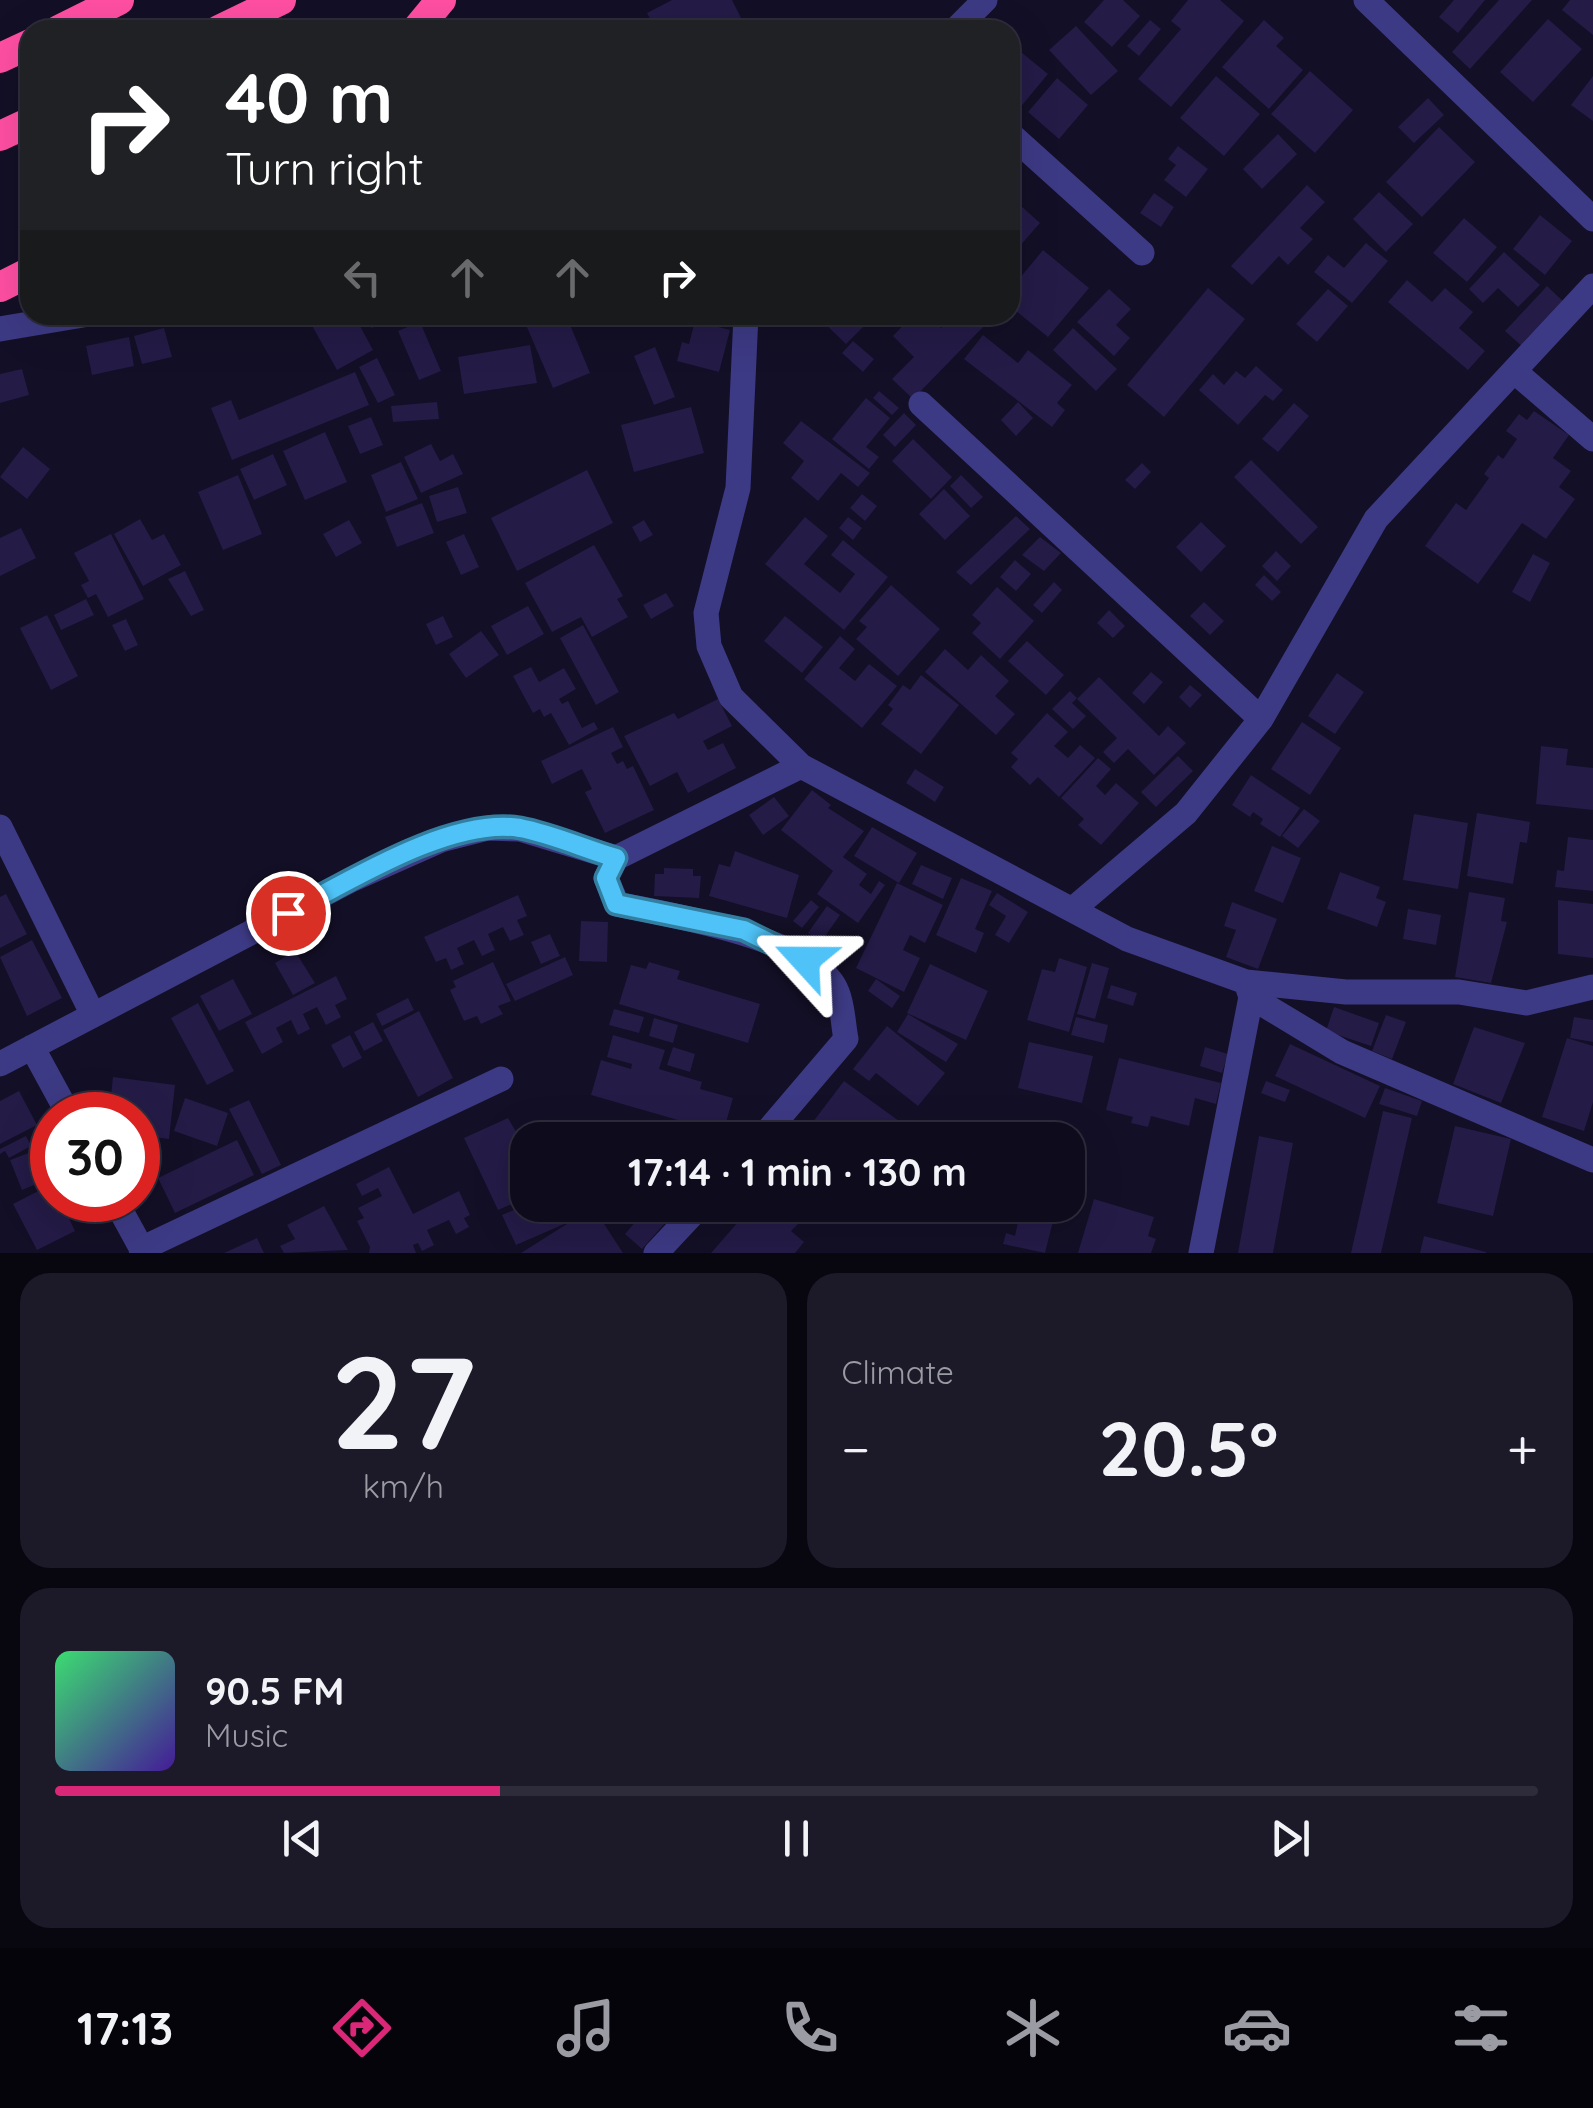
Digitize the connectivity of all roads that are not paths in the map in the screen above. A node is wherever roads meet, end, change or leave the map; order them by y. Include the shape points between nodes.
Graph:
1 (119, 0) edge
2 (280, 0) edge
3 (441, 0) edge
4 (984, 0) edge
5 (1366, 0) edge
6 (77, 20) edge
7 (239, 20) edge
8 (424, 20) edge
9 (964, 20) edge
10 (1020, 143) edge
11 (1593, 218) edge
12 (1142, 253) dead end
13 (1593, 286) edge
14 (746, 325) edge
15 (1514, 371) junction
16 (921, 404) dead end
17 (1593, 440) edge
18 (1262, 719) junction
19 (801, 766) junction
20 (0, 827) edge
21 (616, 858) junction
22 (1073, 909) junction
23 (1593, 987) edge
24 (1248, 990) junction
25 (93, 1016) junction
26 (32, 1047) junction
27 (0, 1064) edge
28 (501, 1079) dead end
29 (56, 1092) edge
30 (775, 1122) edge
31 (1593, 1160) edge
32 (127, 1222) edge
33 (686, 1222) edge
34 (143, 1251) edge
35 (656, 1253) edge
36 (1202, 1253) edge

1 - 6 highway
2 - 7 highway
3 - 8 highway
4 - 9 street
5 - 11 street
10 - 12 street
13 - 15 street
14 - 19 street via 738,488 706,612 709,646 731,697
15 - 17 street
15 - 18 street via 1376,520
16 - 18 street
18 - 22 street via 1186,813
19 - 21 street
19 - 22 street
20 - 25 street
21 - 25 street via 520,828 441,840
21 - 30 street via 606,878 616,904 744,930 805,960 837,989 846,1039
22 - 24 street
23 - 24 street via 1526,1003 1459,992
24 - 31 street via 1342,1052
24 - 36 street
25 - 26 street
26 - 27 street
26 - 29 street
28 - 34 street
32 - 34 street
33 - 35 street

